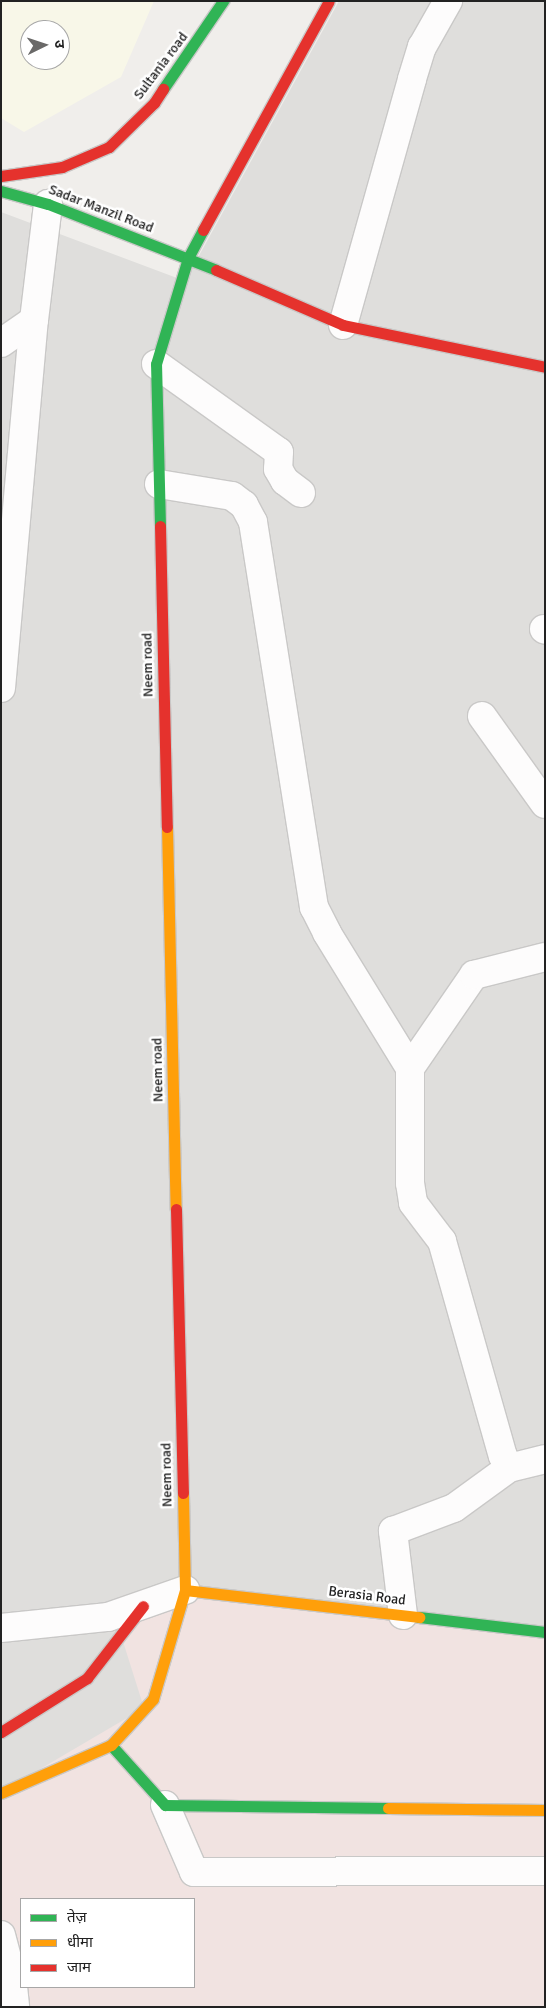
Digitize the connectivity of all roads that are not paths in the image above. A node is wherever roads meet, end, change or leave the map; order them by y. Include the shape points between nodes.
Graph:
1 (223, 1) edge
2 (329, 1) edge
3 (448, 1) edge
4 (1, 176) edge
5 (1, 191) edge
6 (48, 204) junction
7 (188, 258) junction
8 (34, 320) junction
9 (343, 325) junction
10 (1, 343) edge
11 (156, 364) junction
12 (545, 367) edge
13 (159, 484) junction
14 (301, 493) dead end
15 (1, 688) edge
16 (482, 716) dead end
17 (545, 804) edge
18 (545, 957) edge
19 (410, 1068) junction
20 (545, 1459) edge
21 (509, 1468) junction
22 (185, 1590) junction
23 (143, 1606) junction
24 (403, 1615) junction
25 (1, 1628) edge
26 (545, 1632) edge
27 (1, 1732) edge
28 (111, 1745) junction
29 (1, 1793) edge
30 (165, 1805) junction
31 (545, 1810) edge
32 (545, 1871) edge
33 (1, 1935) edge
34 (15, 2007) edge

1 - 4 main road, Sultania road via 154,103 109,147 62,167
2 - 7 main road
3 - 9 street via 422,47
5 - 6 main road, Sadar Manzil Road
6 - 7 main road, Sadar Manzil Road
6 - 8 street
7 - 9 main road, Sadar Manzil Road
7 - 11 main road, Neem road
8 - 10 street
8 - 15 street
9 - 12 main road, Sadar Manzil Road
11 - 13 main road, Neem road
11 - 14 street via 279,452 278,469 285,481
13 - 19 street via 232,496 244,505 253,522 314,907 326,933
13 - 22 main road, Neem road
16 - 17 street
18 - 19 street via 474,975
19 - 21 street via 410,1183 414,1203 442,1241 478,1373
20 - 21 street
21 - 24 street via 454,1508 393,1531
22 - 23 street
22 - 24 main road, Berasia Road
22 - 28 main road, Neem road via 153,1699
23 - 25 street via 108,1618
23 - 27 main road via 87,1678
24 - 26 main road, Berasia Road
28 - 29 main road, Neem road
28 - 30 main road
30 - 31 main road
30 - 32 street via 194,1872
33 - 34 street via 12,1977

